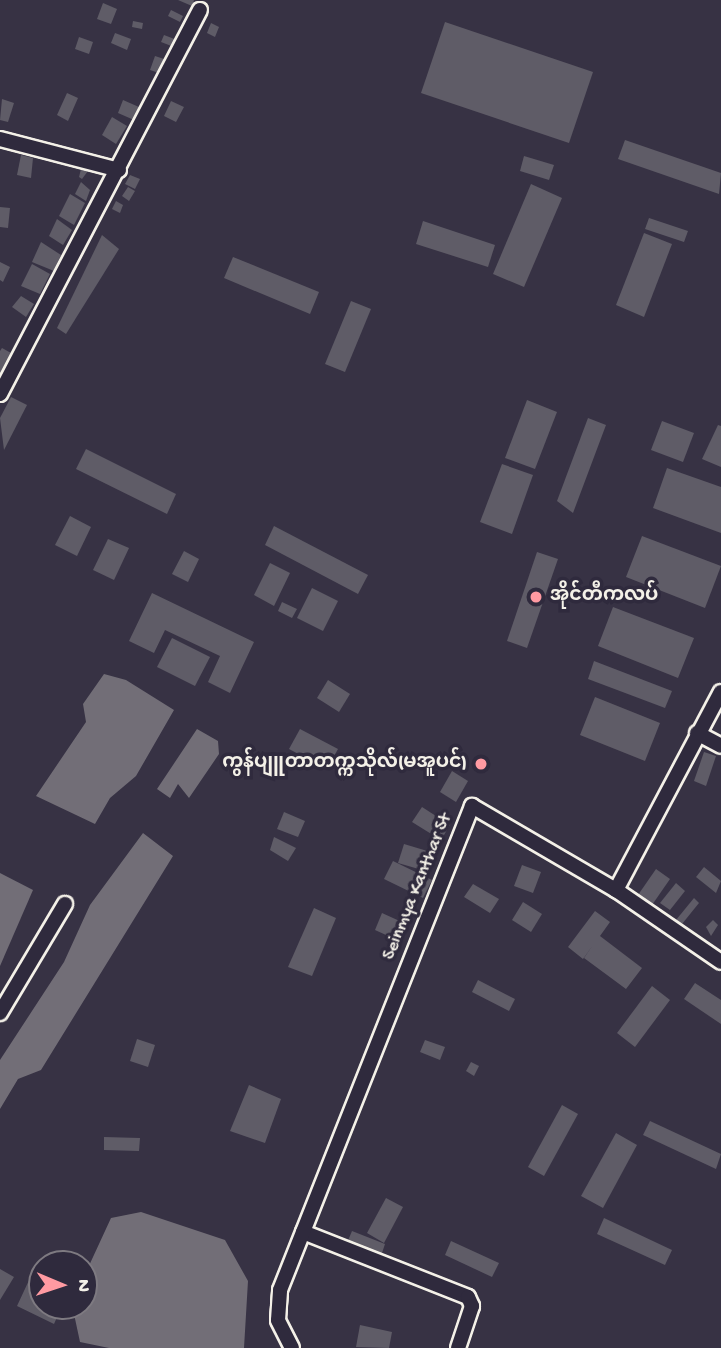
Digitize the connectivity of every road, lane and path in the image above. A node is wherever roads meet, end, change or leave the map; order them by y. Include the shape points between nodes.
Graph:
1 (200, 10) dead end
2 (0, 139) edge
3 (119, 170) junction
4 (0, 394) edge
5 (721, 692) edge
6 (697, 733) junction
7 (721, 746) edge
8 (616, 890) junction
9 (65, 904) dead end
10 (721, 962) edge
11 (0, 1013) edge
12 (303, 1232) junction
13 (292, 1348) edge
14 (458, 1348) edge

1 - 3 street
2 - 3 street
3 - 4 street
5 - 6 street
6 - 7 street
6 - 8 street
8 - 10 street
8 - 12 street, Seinmya Kanthar St via 472,806
9 - 11 street
12 - 13 street, Seinmya Kanthar St via 280,1290 278,1320
12 - 14 street via 468,1297 472,1306

